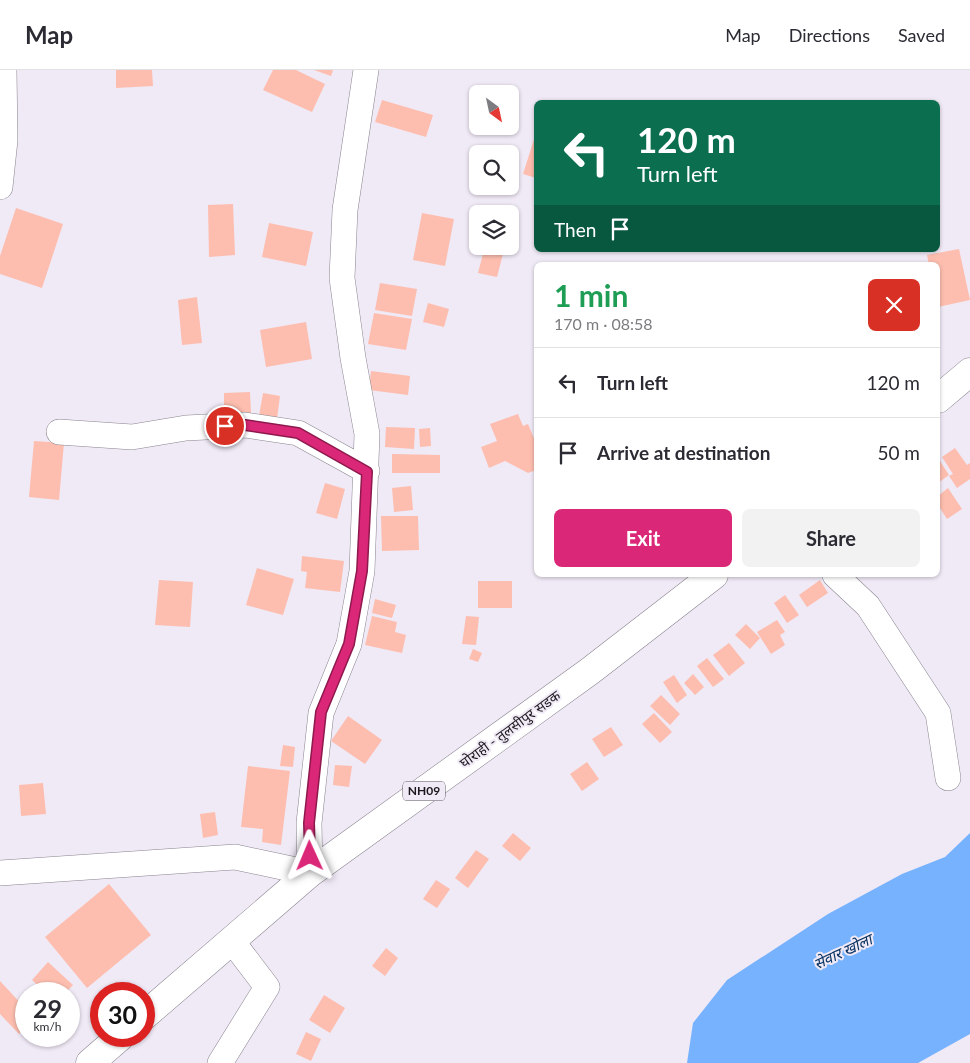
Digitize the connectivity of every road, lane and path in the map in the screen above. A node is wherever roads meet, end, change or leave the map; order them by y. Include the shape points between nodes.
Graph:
1 (4, 70) edge
2 (366, 70) edge
3 (0, 187) edge
4 (970, 372) edge
5 (940, 397) edge
6 (59, 432) dead end
7 (367, 472) junction
8 (711, 577) edge
9 (837, 577) edge
10 (948, 778) dead end
11 (0, 873) edge
12 (310, 873) junction
13 (232, 941) junction
14 (155, 1007) edge
15 (108, 1047) edge
16 (90, 1063) edge
17 (220, 1063) edge

1 - 3 street via 5,140
2 - 7 street via 345,210 342,278 352,358 367,434
4 - 5 main road
6 - 7 street via 132,436 186,428 245,425 298,433
7 - 12 street via 362,571 349,644 321,712 309,823
8 - 12 main road, घोराही - तुलसीपुर सडक / NH09 via 590,671
9 - 10 street via 868,606 938,714
11 - 12 street via 235,857
12 - 13 main road, घोराही - तुलसीपुर सडक / NH09
13 - 14 main road, घोराही - तुलसीपुर सडक / NH09
13 - 17 street via 267,986
15 - 16 main road

